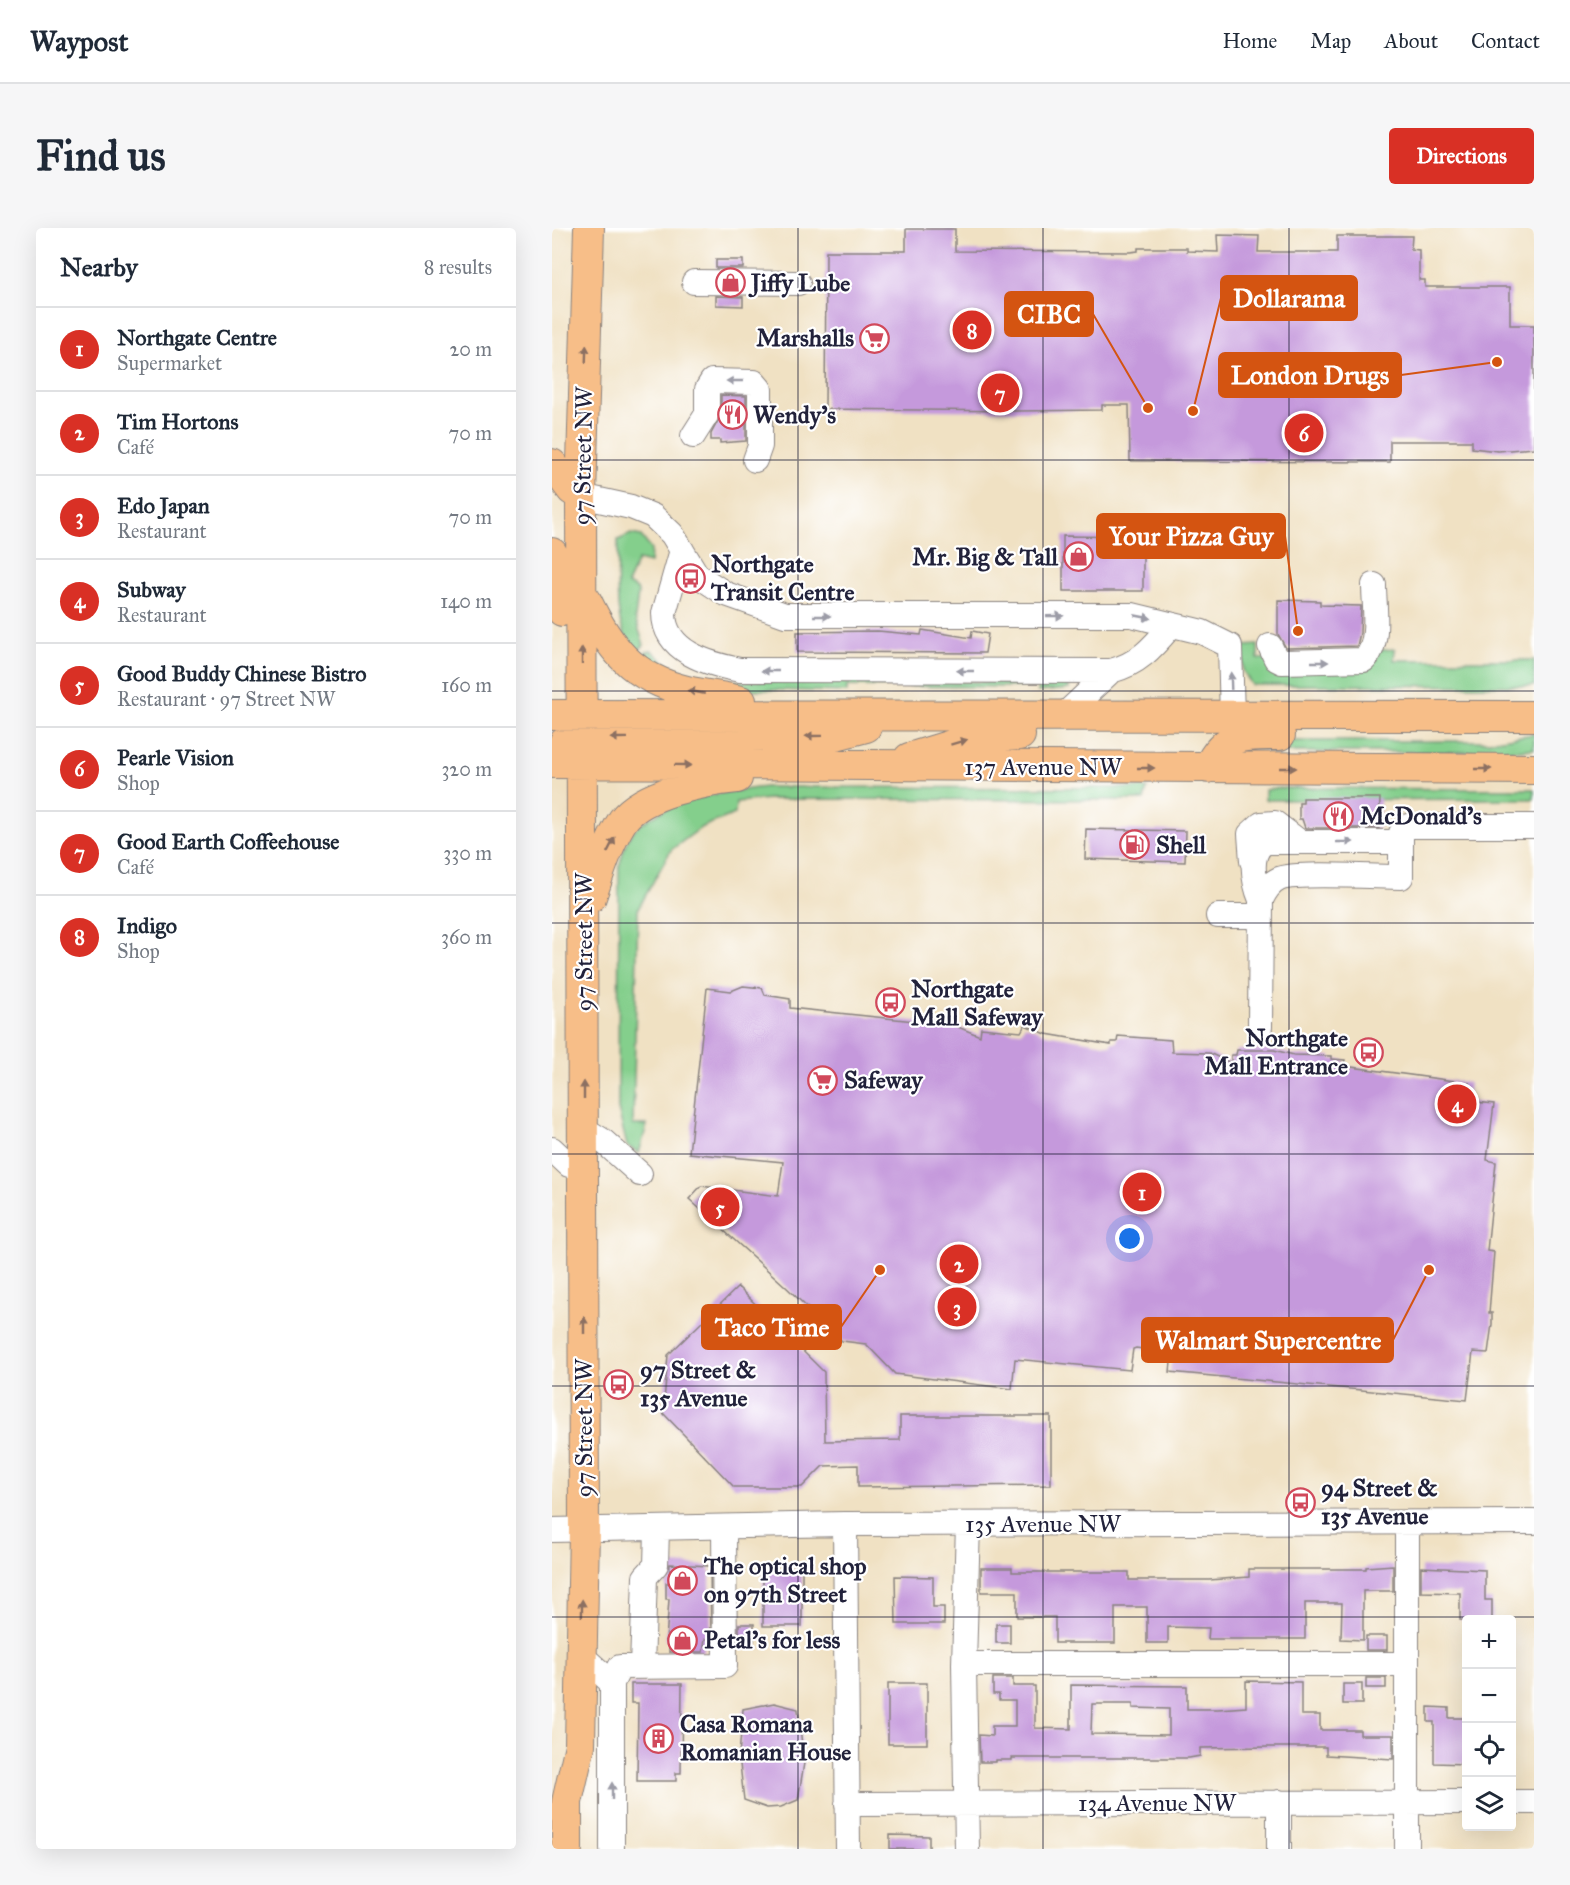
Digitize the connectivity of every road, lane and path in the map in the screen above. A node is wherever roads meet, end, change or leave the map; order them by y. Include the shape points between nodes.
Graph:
1 (589, 228) edge
2 (694, 282) dead end
3 (798, 283) dead end
4 (693, 436) dead end
5 (755, 460) dead end
6 (552, 464) edge
7 (581, 496) junction
8 (682, 550) junction
9 (552, 553) edge
10 (1374, 585) dead end
11 (582, 591) junction
12 (1171, 626) junction
13 (1270, 646) dead end
14 (1111, 671) junction
15 (772, 714) junction
16 (912, 715) junction
17 (1062, 717) junction
18 (1232, 717) junction
19 (1534, 717) edge
20 (565, 736) edge
21 (809, 766) junction
22 (883, 766) junction
23 (1208, 768) junction
24 (1534, 769) edge
25 (1534, 826) edge
26 (1401, 842) junction
27 (1261, 908) junction
28 (1218, 916) dead end
29 (584, 919) junction
30 (1260, 1027) dead end
31 (584, 1129) junction
32 (552, 1149) edge
33 (584, 1169) junction
34 (640, 1174) dead end
35 (1534, 1522) edge
36 (1407, 1523) junction
37 (845, 1524) junction
38 (968, 1524) junction
39 (724, 1527) junction
40 (657, 1529) junction
41 (552, 1530) edge
42 (584, 1530) junction
43 (582, 1656) junction
44 (964, 1664) junction
45 (1406, 1664) junction
46 (642, 1667) junction
47 (612, 1683) junction
48 (552, 1764) edge
49 (567, 1802) junction
50 (1279, 1802) junction
51 (1407, 1802) junction
52 (1462, 1802) edge
53 (1516, 1802) edge
54 (1534, 1802) edge
55 (847, 1804) junction
56 (967, 1804) junction
57 (567, 1849) edge
58 (612, 1849) edge
59 (848, 1849) edge
60 (967, 1849) edge
61 (1279, 1849) edge
62 (1407, 1849) edge

7 -> 1 main road, 97 Street NW
2 - 3 street
5 -> 4 street via 760,446 760,390 754,382 712,381 707,389 707,414
6 - 7 main road
7 - 8 street via 646,512 663,523
7 - 11 main road, 97 Street NW
8 -> 12 street via 697,575 713,586 744,602 785,615 1132,615
14 -> 8 street via 740,670 707,662 680,647 664,623
9 - 20 main road via 562,572
13 -> 10 street via 1282,662 1364,660 1374,638
15 -> 11 main road via 740,700 684,690 638,670 603,635
20 -> 11 main road, 97 Street NW
12 - 14 street via 1142,658
18 -> 12 street via 1230,646 1202,633
14 - 17 street
15 - 16 main road, 137 Avenue NW
15 - 20 main road, 137 Avenue NW
16 - 17 main road, 137 Avenue NW
16 -> 20 main road via 836,735
17 - 18 main road, 137 Avenue NW
18 - 19 main road, 137 Avenue NW
22 -> 18 main road via 991,736 1204,737 1221,730
19 - 23 main road via 1375,736 1248,735 1216,749
20 -> 21 main road, 137 Avenue NW
20 - 29 main road, 97 Street NW
21 - 22 main road, 137 Avenue NW
29 -> 21 main road via 607,852 624,820 641,804 665,794 725,780
22 -> 23 main road, 137 Avenue NW
23 -> 24 main road, 137 Avenue NW
25 - 26 street via 1408,826 1401,832
26 - 27 street via 1401,877 1285,877 1270,885
27 -> 26 street via 1255,868 1260,845
27 - 28 street
27 - 30 street
31 -> 29 main road, 97 Street NW
31 - 33 main road, 97 Street NW
31 - 34 street
32 - 33 street via 569,1165
42 -> 33 main road, 97 Street NW
35 - 36 street, 135 Avenue NW
36 - 38 street, 135 Avenue NW
36 - 45 street
37 - 38 street, 135 Avenue NW
37 - 39 street, 135 Avenue NW
37 - 55 street
38 - 44 street
39 - 40 street, 135 Avenue NW
39 - 46 street via 725,1666
40 - 42 street, 135 Avenue NW
40 - 46 street via 656,1565 645,1577
41 - 42 street, 135 Avenue NW
43 -> 42 main road, 97 Street NW
43 - 47 street
43 - 49 main road, 97 Street NW via 580,1745
44 - 45 street
44 - 56 street
45 - 51 street
46 - 47 street via 620,1667
58 -> 47 street
48 - 49 main road, 97 Street NW
49 - 57 main road, 97 Street NW
50 - 51 street, 134 Avenue NW
50 - 56 street, 134 Avenue NW
50 - 61 street
51 - 52 street, 134 Avenue NW
51 - 62 street
53 - 54 street
55 - 56 street, 134 Avenue NW
55 - 59 street
56 - 60 street

